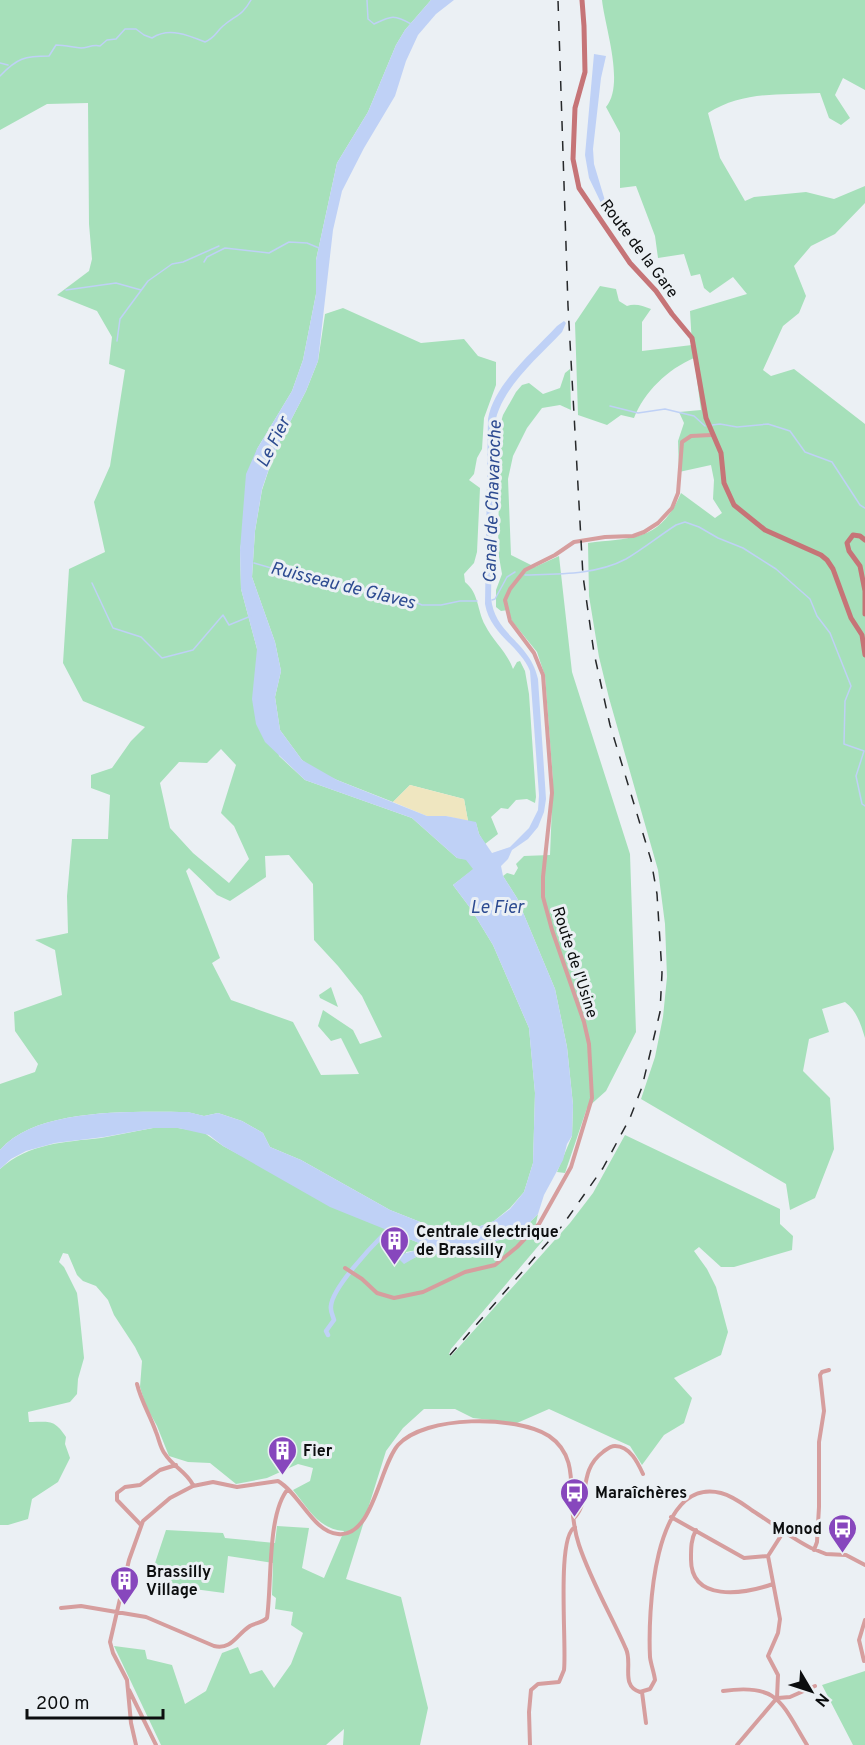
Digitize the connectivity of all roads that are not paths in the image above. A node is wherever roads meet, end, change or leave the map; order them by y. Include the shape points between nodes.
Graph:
1 (582, 0) edge
2 (711, 435) junction
3 (865, 540) edge
4 (865, 614) edge
5 (865, 655) edge
6 (349, 1270) dead end
7 (829, 1370) dead end
8 (136, 1384) dead end
9 (176, 1465) junction
10 (643, 1474) dead end
11 (194, 1486) junction
12 (288, 1489) junction
13 (574, 1518) junction
14 (671, 1518) junction
15 (141, 1525) junction
16 (575, 1527) junction
17 (696, 1530) junction
18 (784, 1531) junction
19 (814, 1550) junction
20 (768, 1556) junction
21 (865, 1565) edge
22 (773, 1584) junction
23 (61, 1608) dead end
24 (117, 1611) junction
25 (865, 1620) edge
26 (864, 1661) edge
27 (815, 1686) dead end
28 (129, 1689) junction
29 (723, 1691) dead end
30 (642, 1692) junction
31 (777, 1698) junction
32 (646, 1723) dead end
33 (136, 1745) edge
34 (156, 1745) edge
35 (530, 1745) edge
36 (737, 1745) edge
37 (807, 1745) edge

1 - 2 street, Route de la Gare via 585,72 575,108 576,178 630,263 692,338
2 - 5 street, Route de la Gare via 721,453 725,487 737,508 765,530 821,555 830,563 851,618 862,635
2 - 6 street, Route de l'Usine via 691,436 682,442 678,493 672,508 658,523 633,536 574,542 525,570 505,600 510,621 537,658 544,679 552,793 543,897 589,1044 592,1098 571,1167 539,1224 495,1265 465,1272 423,1292 394,1298 377,1293
3 - 4 street via 854,535 847,545 860,566
7 - 19 street via 820,1375 824,1411
8 - 9 street via 163,1451
9 - 11 street via 188,1474
9 - 15 street via 117,1493 117,1500
10 - 13 street via 627,1449 611,1446 590,1464
11 - 12 street via 213,1482 237,1487 277,1481
11 - 15 street via 170,1498
12 - 13 street via 322,1527 335,1534 348,1534 363,1521 388,1460 404,1439 444,1425 503,1423 539,1431 560,1446 572,1472
12 - 24 street via 275,1520 264,1621 249,1626 235,1641 219,1647 154,1620
13 - 16 street
14 - 17 street
14 - 18 street via 688,1498 717,1492
14 - 30 street via 654,1577 650,1656 655,1680 650,1689
15 - 24 street
16 - 30 street via 628,1653 629,1682 633,1689
16 - 35 street via 568,1534 564,1561 564,1670 559,1682 538,1684 531,1690
17 - 20 street via 744,1558
17 - 22 street via 691,1562 699,1583 722,1592
18 - 19 street
18 - 20 street
19 - 21 street via 846,1555
20 - 22 street
22 - 31 street via 780,1623 768,1656 778,1678
23 - 24 street via 76,1605
24 - 28 street via 110,1646
25 - 26 street via 859,1640
27 - 31 street
28 - 33 street
28 - 34 street
29 - 31 street via 751,1688
30 - 32 street
31 - 36 street
31 - 37 street

